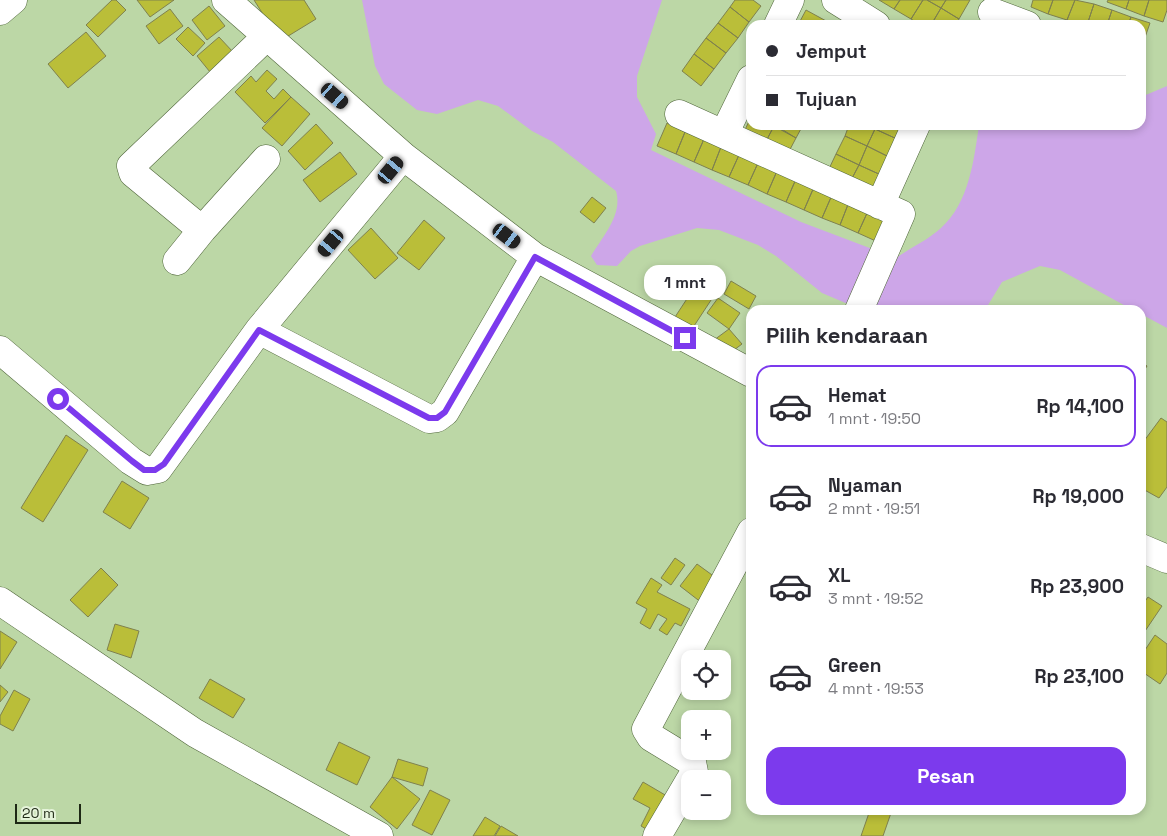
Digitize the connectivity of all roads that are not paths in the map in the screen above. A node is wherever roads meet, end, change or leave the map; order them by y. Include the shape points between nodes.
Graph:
1 (13, 0) edge
2 (226, 0) edge
3 (790, 0) edge
4 (836, 0) edge
5 (996, 8) edge
6 (0, 11) edge
7 (780, 20) edge
8 (868, 20) edge
9 (1017, 20) edge
10 (266, 37) junction
11 (746, 89) edge
12 (679, 114) dead end
13 (914, 130) edge
14 (724, 134) junction
15 (403, 156) junction
16 (266, 159) dead end
17 (880, 205) junction
18 (202, 230) junction
19 (535, 257) junction
20 (177, 261) dead end
21 (862, 305) edge
22 (259, 330) junction
23 (0, 350) edge
24 (746, 370) edge
25 (746, 541) edge
26 (1146, 550) edge
27 (1167, 559) edge
28 (0, 601) edge
29 (694, 770) edge
30 (681, 795) edge
31 (379, 836) edge
32 (657, 836) edge

1 - 6 street
2 - 10 street
3 - 7 street
4 - 8 street
5 - 9 street
10 - 15 street
10 - 18 street via 131,166 133,173
11 - 14 street
12 - 14 street
13 - 17 street
14 - 17 street
15 - 19 street
15 - 22 street
16 - 18 street
17 - 21 street via 901,214
18 - 20 street
19 - 22 street via 445,412 437,418 429,418
19 - 24 street
22 - 23 street via 164,464 150,471 132,461
25 - 29 street via 646,729 651,737 692,762
26 - 27 street
28 - 31 street via 195,733
30 - 32 street

